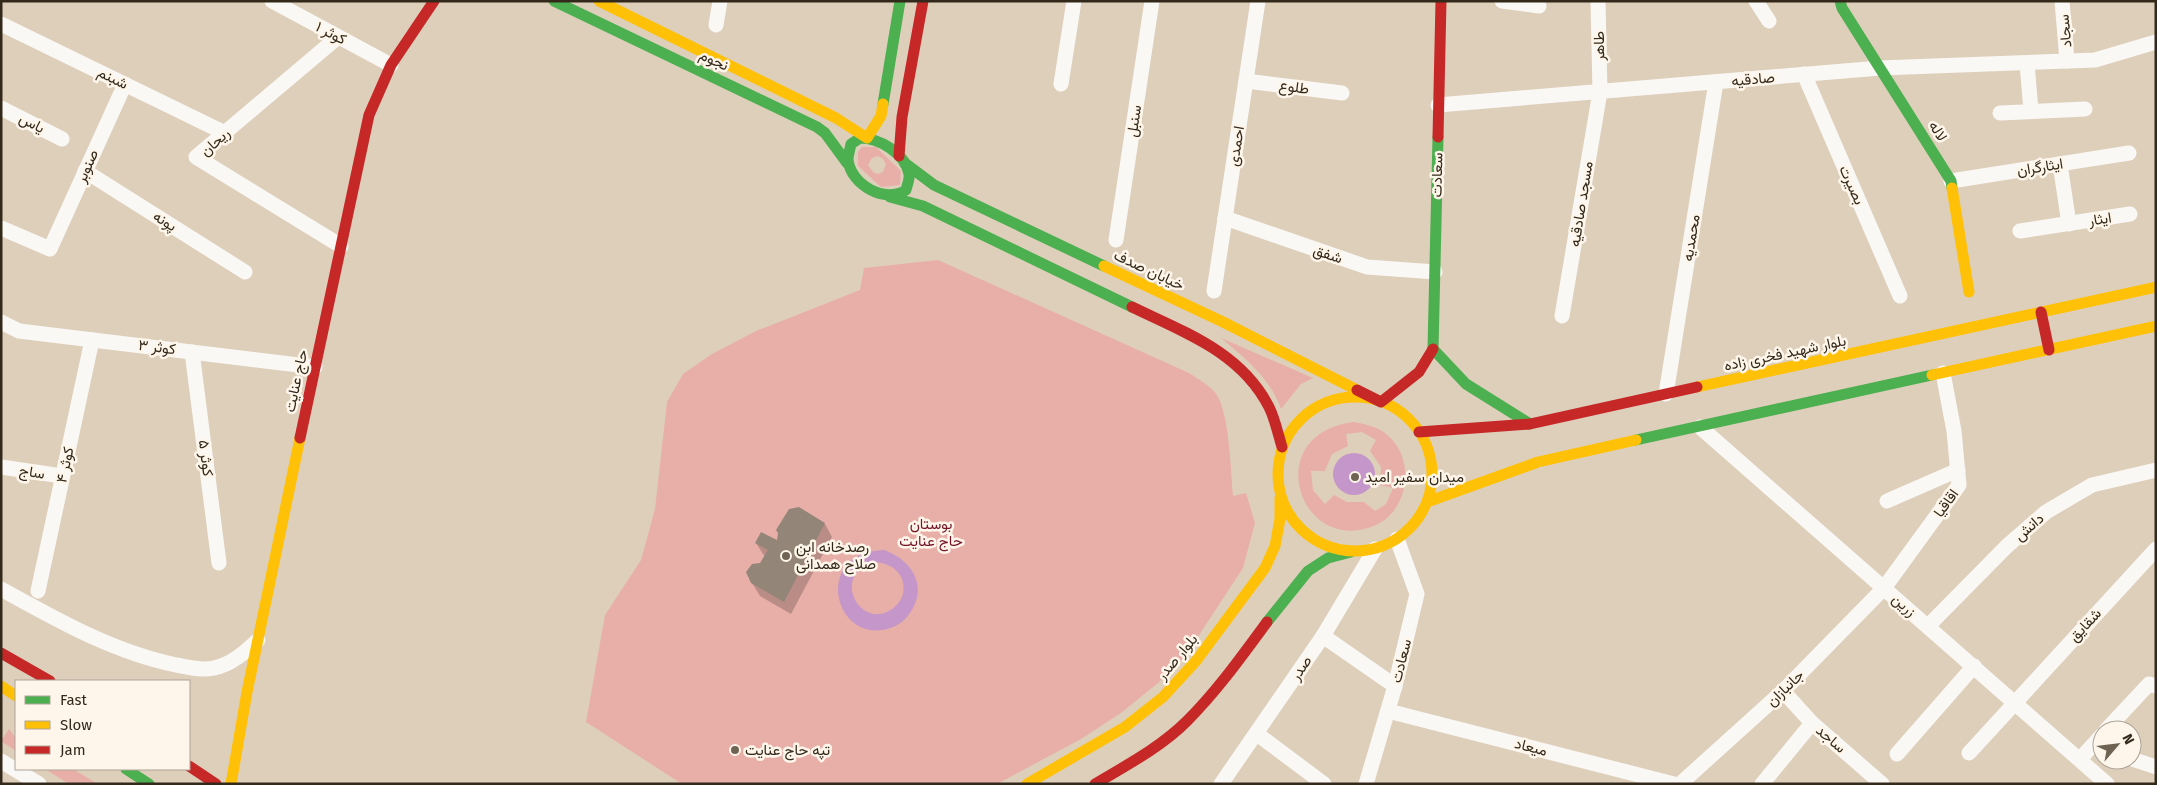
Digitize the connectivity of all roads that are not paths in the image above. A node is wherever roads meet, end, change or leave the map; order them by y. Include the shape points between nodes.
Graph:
1 (272, 1) edge
2 (434, 1) edge
3 (554, 1) edge
4 (599, 1) edge
5 (720, 1) edge
6 (900, 1) edge
7 (923, 1) edge
8 (1074, 1) edge
9 (1152, 1) edge
10 (1258, 1) edge
11 (1441, 1) edge
12 (1502, 1) edge
13 (1598, 1) edge
14 (1756, 1) edge
15 (1840, 1) edge
16 (2062, 1) edge
17 (1539, 6) dead end
18 (1769, 21) dead end
19 (1, 24) edge
20 (716, 26) dead end
21 (338, 37) junction
22 (2156, 42) edge
23 (2067, 61) junction
24 (2027, 63) junction
25 (391, 65) junction
26 (1880, 68) junction
27 (1804, 74) junction
28 (1246, 81) junction
29 (1716, 82) junction
30 (124, 84) junction
31 (1061, 84) dead end
32 (1600, 92) junction
33 (1342, 93) dead end
34 (1438, 105) junction
35 (1, 108) edge
36 (2085, 109) dead end
37 (2031, 111) junction
38 (2000, 113) dead end
39 (225, 132) junction
40 (867, 138) junction
41 (62, 139) dead end
42 (2129, 153) dead end
43 (902, 160) junction
44 (847, 163) junction
45 (2060, 164) junction
46 (85, 170) junction
47 (1951, 181) junction
48 (890, 196) junction
49 (2130, 214) dead end
50 (1225, 218) junction
51 (2069, 224) junction
52 (1, 228) edge
53 (2020, 231) dead end
54 (1116, 240) dead end
55 (341, 246) junction
56 (244, 272) dead end
57 (1435, 272) junction
58 (2156, 287) edge
59 (1214, 291) dead end
60 (1969, 292) dead end
61 (1900, 296) dead end
62 (2041, 312) junction
63 (1562, 316) dead end
64 (1, 322) edge
65 (2156, 326) edge
66 (92, 340) junction
67 (1433, 349) junction
68 (2049, 350) junction
69 (192, 352) junction
70 (315, 366) junction
71 (1943, 373) junction
72 (1666, 394) junction
73 (1382, 402) junction
74 (1530, 424) junction
75 (1700, 426) junction
76 (1419, 432) junction
77 (1282, 447) junction
78 (1, 467) edge
79 (1958, 470) junction
80 (2156, 470) edge
81 (62, 476) junction
82 (1280, 495) junction
83 (1887, 501) dead end
84 (1427, 502) junction
85 (1397, 539) junction
86 (1376, 549) junction
87 (2156, 549) edge
88 (1351, 552) junction
89 (219, 564) dead end
90 (1884, 588) junction
91 (1, 590) edge
92 (38, 591) dead end
93 (1928, 626) junction
94 (1323, 636) junction
95 (258, 640) junction
96 (1, 653) edge
97 (1974, 666) junction
98 (48, 680) edge
99 (1, 686) edge
100 (1395, 686) junction
101 (2156, 686) edge
102 (1783, 691) junction
103 (15, 695) edge
104 (2014, 701) junction
105 (1388, 711) junction
106 (2115, 720) edge
107 (1812, 723) junction
108 (1257, 734) junction
109 (2092, 748) edge
110 (1969, 753) dead end
111 (1898, 754) dead end
112 (2080, 759) junction
113 (1, 761) edge
114 (2142, 762) edge
115 (190, 767) edge
116 (2156, 767) edge
117 (15, 769) edge
118 (16, 770) edge
119 (128, 770) edge
120 (39, 784) edge
121 (149, 784) edge
122 (216, 784) edge
123 (232, 784) edge
124 (1027, 784) edge
125 (1094, 784) edge
126 (1221, 784) edge
127 (1324, 784) edge
128 (1366, 784) edge
129 (1674, 784) edge
130 (1680, 784) edge
131 (1762, 784) edge
132 (1882, 784) edge
133 (2108, 784) edge

1 - 21 street, کوثر ۱
2 - 25 main road, حاج عنایت
3 - 44 main road, نجوم via 817,127
4 - 40 main road, نجوم via 836,118
5 - 20 street
6 - 40 main road via 880,116
7 - 43 main road via 902,118
8 - 31 street
9 - 54 street, سنبل
10 - 28 street, احمدی
11 - 34 main road, سعادت
12 - 17 street
13 - 32 street, طاهر
14 - 18 street
15 - 26 main road, لاله
16 - 23 street, سجاد
19 - 30 street, شبنم
21 - 25 street, کوثر ۱
21 - 39 street, ریحان
22 - 23 street, صادقیه via 2095,60
23 - 24 street, صادقیه
24 - 26 street, صادقیه
24 - 37 street
25 - 55 main road, حاج عنایت via 370,115
26 - 27 street, صادقیه
26 - 47 main road, لاله
27 - 29 street, صادقیه
27 - 61 street, بصیرت
28 - 33 street, طلوع
28 - 50 street, احمدی
29 - 32 street, صادقیه
29 - 72 street, محمدیه
30 - 39 street, شبنم
30 - 46 street, صنوبر
32 - 34 street, صادقیه
32 - 63 street, مسجد صادقیه
34 - 57 main road, سعادت
35 - 41 street, یاس
36 - 37 street
37 - 38 street
39 - 55 street, ریحان via 196,157
40 - 43 main road via 880,141
40 - 44 main road via 851,144
42 - 45 street, ایثارگران
43 - 48 main road via 909,175 908,187
43 - 73 main road, خیابان صدف via 934,186 1223,322
44 - 48 main road via 870,190
45 - 47 street, ایثارگران
45 - 51 street, ایثار
46 - 52 street, صنوبر via 50,249
46 - 56 street, پونه
47 - 60 main road, لاله
48 - 77 main road via 923,206 1211,345 1244,372 1269,407
49 - 51 street, ایثار
50 - 57 street, شفق via 1366,267
50 - 59 street, احمدی
51 - 53 street, ایثار
55 - 70 main road, حاج عنایت
57 - 67 main road, سعادت
58 - 62 main road, بلوار شهید فخری زاده
62 - 68 main road
62 - 72 main road, بلوار شهید فخری زاده
64 - 66 street, کوثر ۳ via 19,331
65 - 68 main road
66 - 69 street, کوثر ۳
66 - 81 street, کوثر ۴
67 - 73 main road via 1419,372
67 - 74 main road via 1466,384
68 - 71 main road
69 - 70 street, کوثر ۳
69 - 89 street, کوثر ۵
70 - 95 main road, حاج عنایت
71 - 75 main road
71 - 79 street, اقاقیا
72 - 74 main road, بلوار شهید فخری زاده
73 - 76 main road via 1403,414
73 - 77 main road via 1358,397 1334,400 1306,415 1294,426
74 - 76 main road, بلوار شهید فخری زاده
75 - 84 main road via 1538,462
75 - 90 street, زرین
76 - 84 main road via 1429,454 1432,478
77 - 82 main road via 1277,471
78 - 81 street, ساج
79 - 83 street
79 - 90 street, اقاقیا via 1959,485
80 - 93 street, دانش via 2092,485 2046,512 2007,546
81 - 92 street, کوثر ۴
82 - 88 main road via 1290,517 1306,535 1328,547
82 - 124 main road, بلوار صدر via 1275,546 1265,568 1196,660 1163,697 1125,727
84 - 85 main road via 1415,523
85 - 86 main road
85 - 100 street, سعادت via 1417,594
86 - 88 main road
86 - 94 street, صدر
87 - 104 street, شقایق
88 - 125 main road via 1328,558 1308,571 1222,682 1186,722 1144,755
90 - 93 street, زرین
90 - 102 street, جانبازان
91 - 95 street via 83,634 152,660 197,669 228,664
93 - 97 street, زرین
94 - 100 street
94 - 108 street, صدر
95 - 123 main road, حاج عنایت
96 - 98 main road
97 - 104 street, زرین
97 - 111 street
99 - 103 main road
100 - 105 street, سعادت
101 - 106 street via 2149,684
102 - 107 street, ساجد
102 - 130 street, جانبازان
104 - 110 street, شقایق
104 - 112 street, زرین
105 - 128 street, سعادت
105 - 129 street, میعاد
107 - 131 street
107 - 132 street, ساجد
108 - 126 street, صدر
108 - 127 street
109 - 112 street
112 - 133 street, زرین
113 - 117 street
114 - 116 street
115 - 122 main road
118 - 120 street
119 - 121 main road

